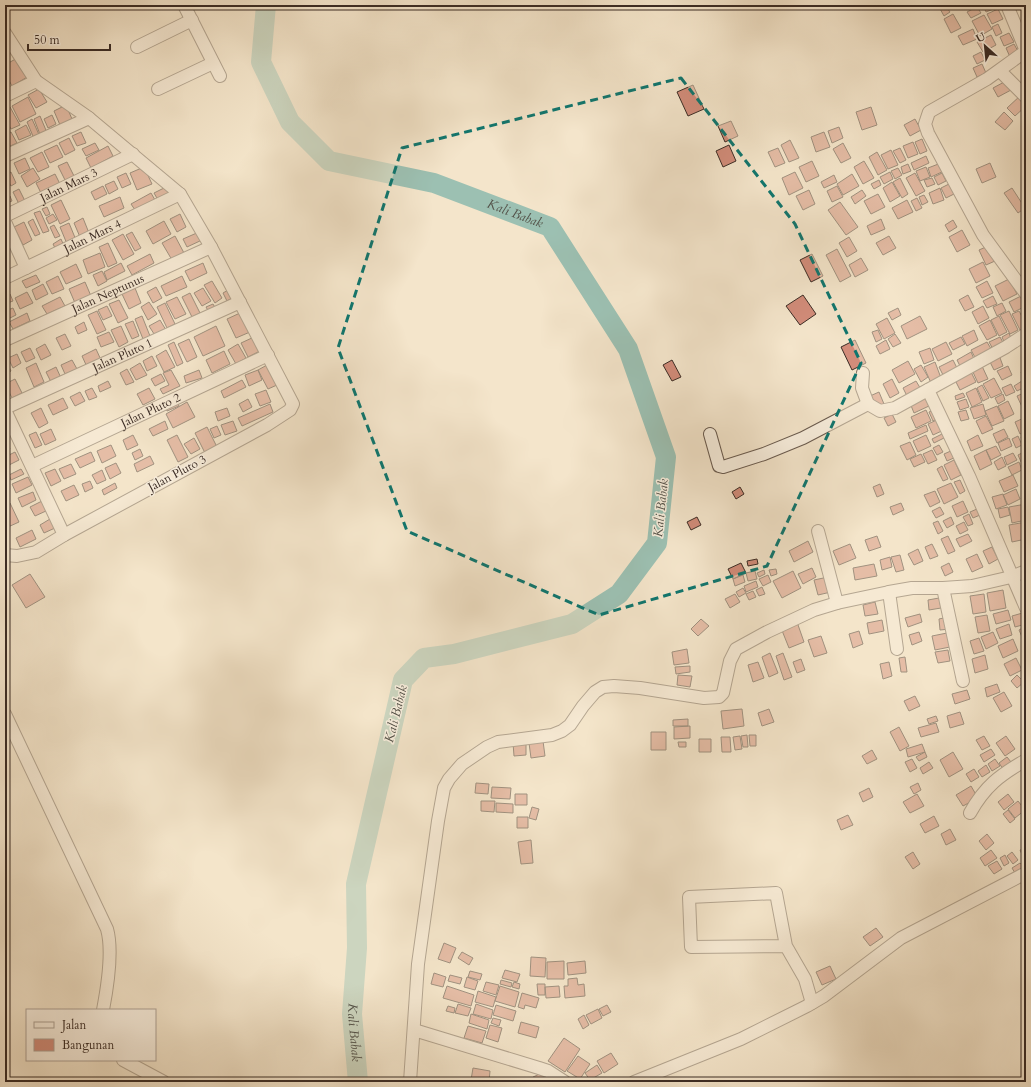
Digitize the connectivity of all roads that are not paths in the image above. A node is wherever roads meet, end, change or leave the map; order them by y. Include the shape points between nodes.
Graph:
1 (184, 5) edge
2 (1007, 5) edge
3 (192, 20) junction
4 (5, 34) edge
5 (137, 47) dead end
6 (1026, 51) edge
7 (213, 63) junction
8 (1000, 71) junction
9 (220, 76) dead end
10 (36, 81) junction
11 (158, 89) dead end
12 (5, 96) edge
13 (1026, 97) edge
14 (89, 118) junction
15 (133, 154) junction
16 (5, 156) edge
17 (180, 194) junction
18 (5, 216) edge
19 (5, 222) edge
20 (211, 247) junction
21 (26, 268) junction
22 (5, 278) edge
23 (1026, 294) edge
24 (240, 302) junction
25 (1026, 334) edge
26 (5, 340) edge
27 (268, 355) junction
28 (863, 373) dead end
29 (928, 390) junction
30 (868, 404) junction
31 (5, 409) edge
32 (710, 434) dead end
33 (32, 466) junction
34 (818, 531) dead end
35 (64, 535) junction
36 (6, 553) edge
37 (1026, 571) edge
38 (1011, 577) junction
39 (943, 588) junction
40 (889, 592) junction
41 (837, 603) junction
42 (1026, 608) edge
43 (897, 649) dead end
44 (963, 681) dead end
45 (5, 714) edge
46 (1026, 760) edge
47 (970, 813) dead end
48 (1026, 873) edge
49 (786, 946) junction
50 (812, 1002) junction
51 (103, 1009) edge
52 (414, 1030) junction
53 (125, 1061) edge
54 (164, 1082) edge
55 (410, 1082) edge
56 (565, 1082) edge
57 (634, 1082) edge

1 - 3 street
2 - 6 street
3 - 5 street
3 - 7 street
4 - 10 street
6 - 8 street
7 - 9 street
7 - 11 street
8 - 13 street
8 - 23 street via 929,112 925,124 983,235
10 - 12 street
10 - 14 street
14 - 15 street
14 - 16 street
15 - 17 street
15 - 18 street, Jalan Mars 3
17 - 20 street
17 - 21 street, Jalan Mars 4
19 - 21 street
20 - 24 street
20 - 26 street, Jalan Neptunus
21 - 22 street, Jalan Mars 4
24 - 27 street
24 - 31 street, Jalan Pluto 1
25 - 29 street
27 - 33 street, Jalan Pluto 2
27 - 35 street, Jalan Pluto 3 via 293,404 290,410
28 - 30 street via 862,388
29 - 30 street via 888,410 877,410
29 - 38 street via 969,476
30 - 32 street via 803,438 722,468 719,466
31 - 33 street
33 - 35 street
34 - 41 street
35 - 36 street, Jalan Pluto 3 via 36,552 17,556
37 - 38 street
38 - 39 street via 972,586
38 - 42 street
39 - 40 street via 912,588
39 - 44 street
40 - 41 street
40 - 43 street
41 - 52 street via 814,610 736,649 730,661 723,693 719,697 704,698 640,688 603,687 595,692 570,725 562,731 552,735 498,742 462,764 448,779 441,802 419,957
45 - 51 street via 107,929 108,984
46 - 47 street via 991,783 979,796
48 - 50 street via 901,938 824,996
49 - 49 street via 691,948 689,897 776,893
49 - 50 street via 805,979
50 - 57 street via 735,1042
52 - 55 street
52 - 56 street via 548,1071
53 - 54 street

